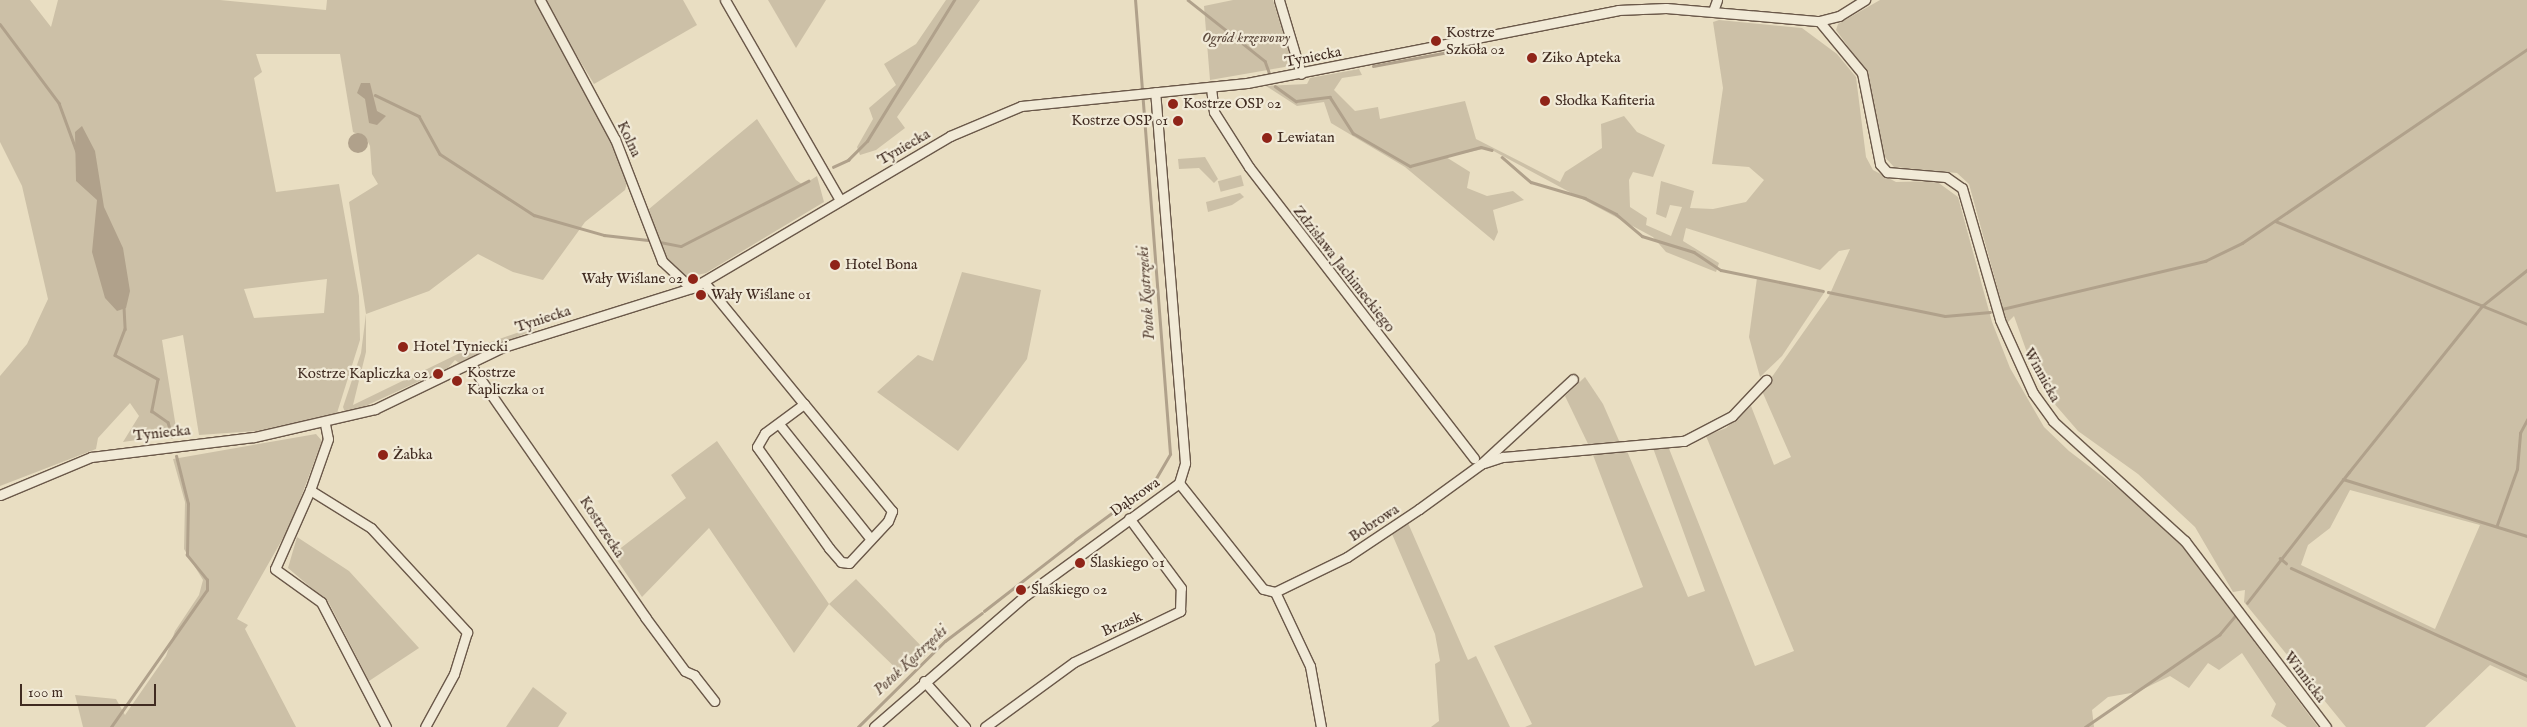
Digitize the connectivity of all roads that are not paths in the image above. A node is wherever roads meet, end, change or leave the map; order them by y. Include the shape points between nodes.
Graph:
1 (540, 0) edge
2 (725, 0) edge
3 (1279, 0) edge
4 (1717, 0) edge
5 (1866, 0) edge
6 (1713, 12) junction
7 (1819, 21) junction
8 (1301, 74) junction
9 (1211, 88) junction
10 (1151, 93) junction
11 (840, 200) junction
12 (704, 282) junction
13 (690, 288) junction
14 (470, 364) junction
15 (1573, 379) dead end
16 (1766, 380) dead end
17 (804, 404) junction
18 (325, 424) junction
19 (779, 424) junction
20 (1478, 461) junction
21 (1179, 483) junction
22 (310, 490) junction
23 (0, 495) edge
24 (1129, 518) junction
25 (870, 538) junction
26 (1276, 592) junction
27 (924, 681) junction
28 (714, 701) dead end
29 (386, 727) edge
30 (425, 727) edge
31 (874, 727) edge
32 (965, 727) edge
33 (985, 727) edge
34 (1321, 727) edge
35 (2326, 727) edge

1 - 13 street, Kolna via 615,139 662,261
2 - 11 street
3 - 8 street
4 - 6 street
5 - 7 street, Tyniecka via 1839,16
6 - 7 street, Tyniecka
6 - 8 street, Tyniecka via 1618,10
7 - 35 street, Winnicka via 1862,73 1874,151 1883,168 1898,175 1946,177 1962,188 2000,320 2033,393 2053,421 2185,541
8 - 9 street, Tyniecka
9 - 10 street, Tyniecka
9 - 20 street, Zdzisława Jachimeckiego via 1214,112 1249,167
10 - 11 street, Tyniecka via 1039,103 1002,112 950,136
10 - 21 street, Dąbrowa via 1185,463
11 - 12 street, Tyniecka
12 - 13 street, Tyniecka
12 - 17 street
13 - 14 street, Tyniecka via 539,334
14 - 18 street, Tyniecka via 392,402
14 - 28 street, Kostrzecka via 657,633
15 - 20 street, Bobrowa
16 - 20 street, Bobrowa via 1732,416 1702,434 1664,444
17 - 19 street
17 - 25 street via 889,505 892,515
18 - 22 street via 328,439
18 - 23 street, Tyniecka via 91,456
19 - 25 street
19 - 25 street via 761,437 758,447 829,548 841,562 850,562
20 - 26 street, Bobrowa via 1382,536
21 - 24 street, Dąbrowa
21 - 26 street via 1263,589
22 - 29 street via 275,569 321,602
22 - 30 street via 372,528 467,632 454,674
24 - 27 street, Dąbrowa via 1019,600
24 - 33 street, Brzask via 1181,588 1180,611 1074,662
26 - 34 street via 1310,666
27 - 31 street, Dąbrowa
27 - 32 street

